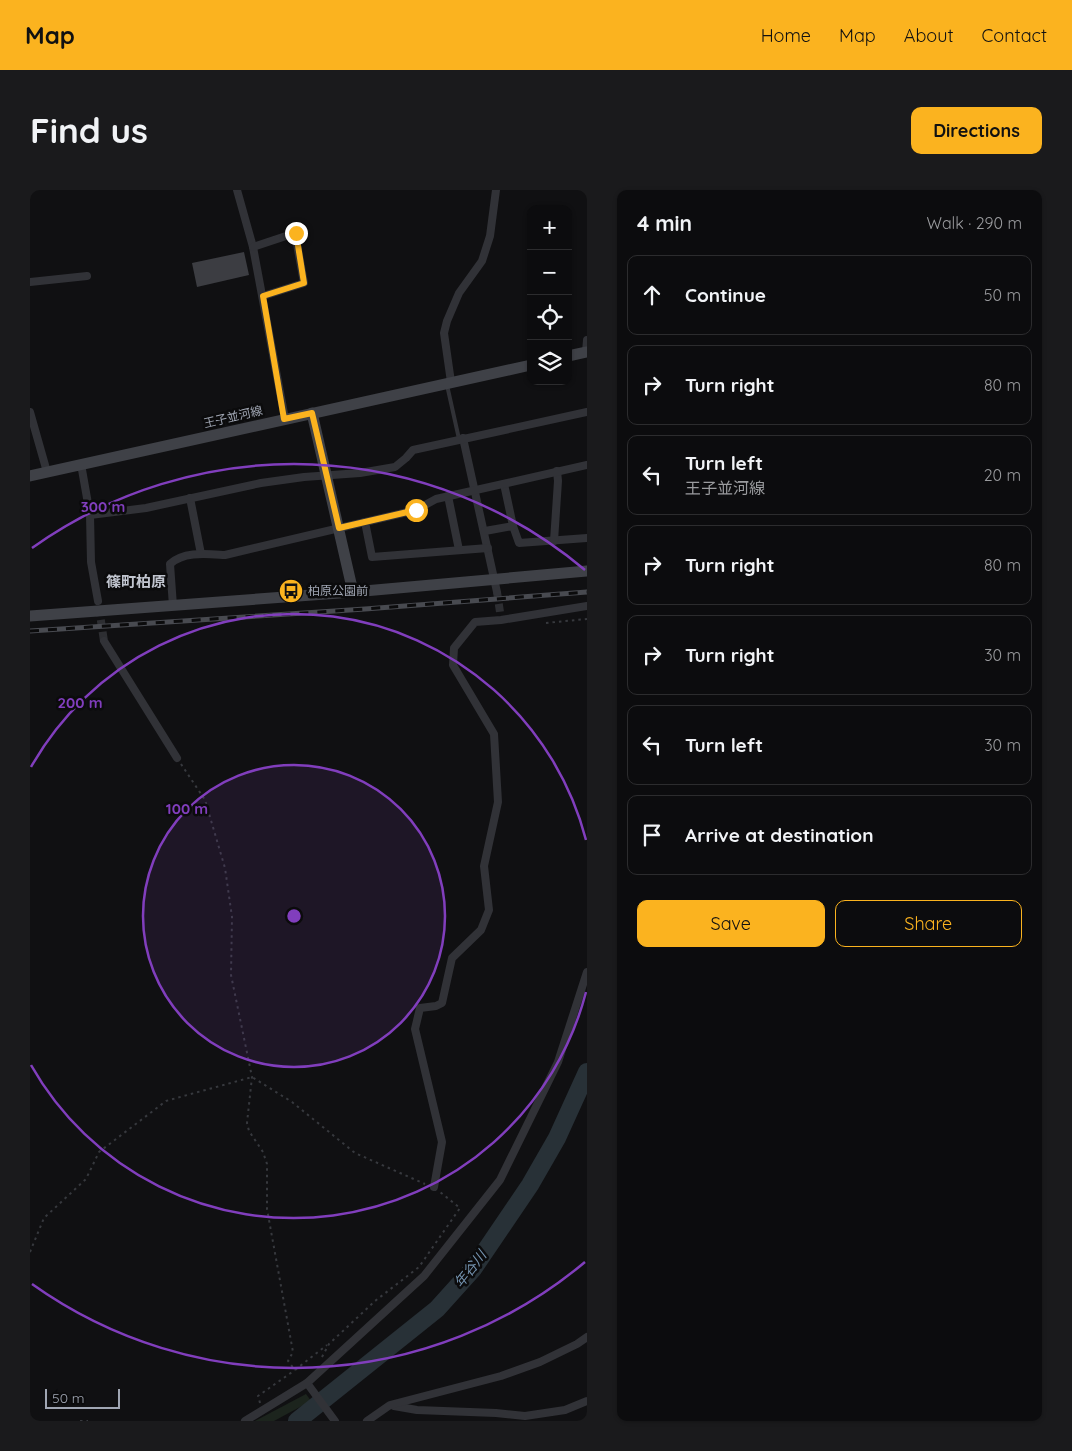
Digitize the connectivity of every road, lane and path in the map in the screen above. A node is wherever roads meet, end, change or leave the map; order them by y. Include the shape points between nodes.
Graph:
1 (237, 190) edge
2 (496, 190) edge
3 (253, 248) junction
4 (87, 276) dead end
5 (30, 282) edge
6 (263, 296) junction
7 (587, 340) edge
8 (586, 352) edge
9 (572, 355) edge
10 (527, 365) edge
11 (449, 383) junction
12 (30, 412) edge
13 (587, 412) edge
14 (312, 413) junction
15 (284, 419) junction
16 (461, 438) junction
17 (81, 464) junction
18 (587, 465) edge
19 (557, 471) junction
20 (47, 472) junction
21 (327, 475) junction
22 (30, 476) edge
23 (504, 484) junction
24 (475, 490) junction
25 (448, 496) junction
26 (190, 498) junction
27 (90, 515) junction
28 (365, 522) junction
29 (513, 526) junction
30 (339, 528) junction
31 (485, 531) junction
32 (587, 538) edge
33 (554, 541) junction
34 (488, 548) junction
35 (459, 550) junction
36 (200, 554) junction
37 (587, 571) edge
38 (497, 586) junction
39 (353, 592) junction
40 (98, 601) tunnel mouth
41 (173, 606) junction
42 (587, 606) edge
43 (30, 616) edge
44 (104, 641) tunnel mouth
45 (177, 758) joint
46 (587, 972) edge
47 (252, 1077) junction
48 (434, 1188) junction
49 (30, 1252) edge
50 (587, 1337) edge
51 (328, 1344) junction
52 (320, 1360) dead end
53 (295, 1370) junction
54 (307, 1383) junction
55 (587, 1401) edge
56 (390, 1405) junction
57 (262, 1411) junction
58 (80, 1421) edge
59 (88, 1421) edge
60 (245, 1421) edge
61 (336, 1421) edge
62 (367, 1421) edge

1 - 3 street
2 - 11 street via 490,236 482,261 459,293 446,321 444,333
3 - 6 street
3 - 6 street via 296,233 304,283
4 - 5 street
6 - 15 street
7 - 8 street
8 - 9 street
10 - 11 street, 王子並河線
11 - 14 street, 王子並河線
11 - 16 lane
12 - 20 street
13 - 16 street
14 - 15 street, 王子並河線
14 - 21 street
15 - 17 street, 王子並河線
16 - 21 street via 412,450 395,468
16 - 24 street
17 - 20 street, 王子並河線
17 - 27 street
18 - 19 street
19 - 23 street
19 - 33 street
20 - 22 street, 王子並河線
21 - 26 street via 260,483
21 - 30 street
23 - 24 street
23 - 29 street
24 - 25 street
24 - 31 street
25 - 28 street via 416,510
25 - 35 street
26 - 27 street
26 - 36 street
27 - 40 street via 91,562
28 - 30 street
28 - 35 street via 372,557
29 - 31 street
29 - 33 street via 519,543
30 - 36 street via 225,555
30 - 39 street
31 - 34 street
32 - 33 street
34 - 35 street
34 - 38 street
36 - 41 street via 176,558 170,564
37 - 38 street
38 - 39 street
39 - 41 street
41 - 43 street
42 - 48 street via 475,622 454,648 453,664 494,734 498,802 484,866 489,910 481,930 452,958 442,1003 420,1008 415,1029 442,1142
44 - 45 street
45 - 47 path via 205,800 225,868 232,917 231,974
46 - 54 street via 558,1062 500,1180 424,1276
47 - 48 path via 292,1102 355,1153
47 - 49 path via 166,1101 99,1152 86,1180 44,1218
47 - 53 path via 247,1123 267,1164 267,1209 293,1352 288,1360
48 - 51 path via 460,1208 418,1267
50 - 56 street via 540,1362 501,1376
51 - 52 path
51 - 53 path
53 - 57 path via 258,1396
54 - 57 street
54 - 61 street
55 - 56 street via 565,1410 525,1416 417,1410
56 - 62 street
57 - 60 street
58 - 59 path

